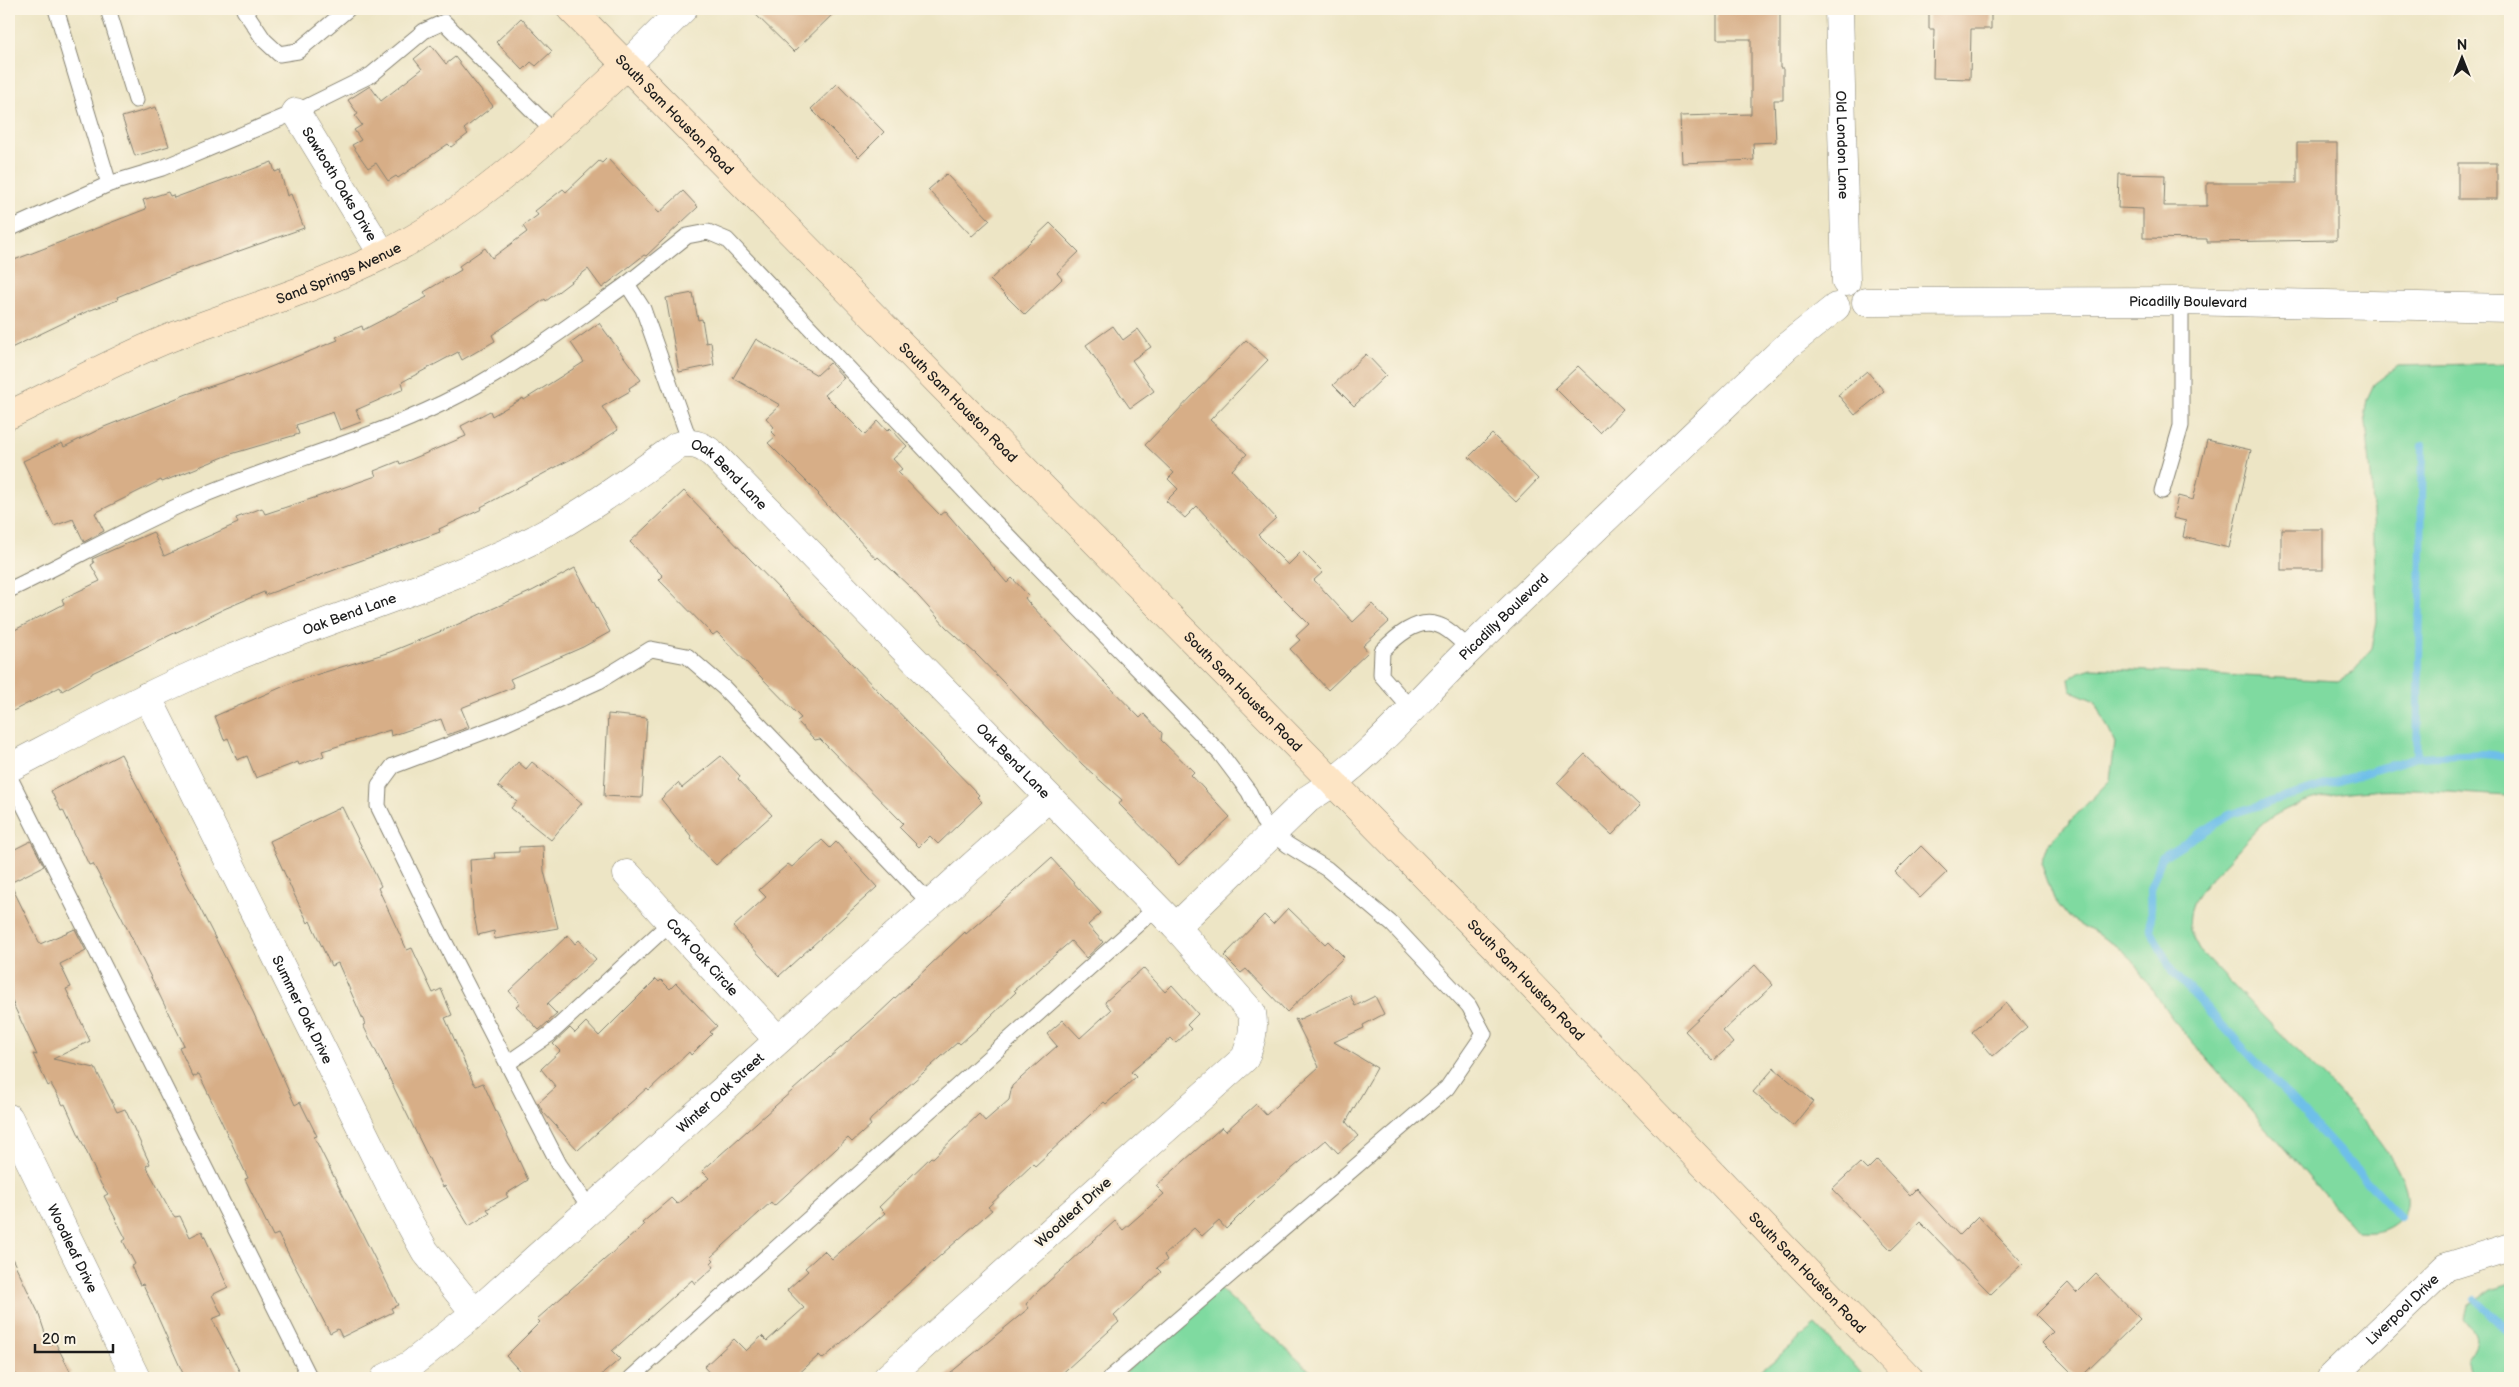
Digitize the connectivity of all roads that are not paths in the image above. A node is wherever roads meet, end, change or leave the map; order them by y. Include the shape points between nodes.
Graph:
1 (56, 9) edge
2 (108, 9) edge
3 (248, 9) edge
4 (348, 9) edge
5 (571, 9) edge
6 (683, 9) edge
7 (1839, 9) edge
8 (626, 66) junction
9 (136, 100) dead end
10 (296, 112) junction
11 (555, 133) junction
12 (109, 184) junction
13 (9, 228) edge
14 (383, 255) junction
15 (1846, 282) junction
16 (627, 284) junction
17 (2182, 301) junction
18 (1866, 302) junction
19 (1836, 307) junction
20 (2510, 308) edge
21 (9, 415) edge
22 (690, 442) junction
23 (2162, 491) dead end
24 (9, 590) edge
25 (1470, 649) junction
26 (147, 696) junction
27 (1411, 710) junction
28 (9, 768) edge
29 (9, 776) edge
30 (1332, 784) junction
31 (1048, 798) junction
32 (1274, 834) junction
33 (627, 874) dead end
34 (929, 902) junction
35 (1157, 907) junction
36 (670, 923) junction
37 (1176, 927) junction
38 (778, 1040) junction
39 (1252, 1040) joint
40 (508, 1063) junction
41 (9, 1118) edge
42 (591, 1210) junction
43 (2510, 1247) edge
44 (475, 1313) junction
45 (136, 1378) edge
46 (310, 1378) edge
47 (385, 1378) edge
48 (630, 1378) edge
49 (887, 1378) edge
50 (1110, 1378) edge
51 (1910, 1378) edge
52 (2331, 1378) edge

1 - 12 lane
2 - 9 lane
3 - 4 lane via 264,40 279,54 298,51
5 - 8 street, South Sam Houston Road
6 - 8 street
7 - 15 street, Old London Lane
8 - 11 street, Sand Springs Avenue
8 - 30 street, South Sam Houston Road
10 - 11 lane via 371,75 424,31 444,22
10 - 12 lane via 162,168
10 - 14 street, Sawtooth Oaks Drive
11 - 14 street, Sand Springs Avenue via 514,170 454,214
12 - 13 lane
14 - 21 street, Sand Springs Avenue via 170,338
15 - 18 street via 1862,286
15 - 19 street via 1834,292
16 - 22 lane via 644,309
16 - 24 lane via 540,346 443,403 191,500
16 - 32 lane via 687,236 708,232 727,240 973,500 1219,752 1249,792
17 - 18 street, Picadilly Boulevard
17 - 20 street, Picadilly Boulevard
17 - 23 lane via 2181,426
18 - 19 street via 1860,311 1850,315
19 - 25 street, Picadilly Boulevard via 1786,346
22 - 26 street, Oak Bend Lane via 676,446 598,502 535,539 396,598 266,644
22 - 31 street, Oak Bend Lane via 713,454
25 - 27 street, Picadilly Boulevard
25 - 27 lane via 1439,625 1429,623 1397,636 1382,650 1381,675
26 - 28 street, Oak Bend Lane
26 - 44 street, Summer Oak Drive via 399,1204 425,1251
27 - 30 street, Picadilly Boulevard
29 - 46 lane
30 - 32 street, Picadilly Boulevard via 1308,799
30 - 51 street, South Sam Houston Road via 1492,944
31 - 34 street, Winter Oak Street
31 - 35 street, Oak Bend Lane
32 - 37 street, Picadilly Boulevard
32 - 50 lane via 1327,869 1393,925 1469,1006 1484,1034 1447,1088
33 - 36 street, Cork Oak Circle
34 - 38 street, Winter Oak Street
34 - 40 lane via 724,688 688,656 652,649 599,681 502,725 393,766 379,785 378,806
35 - 37 street, Oak Bend Lane
35 - 48 lane
36 - 38 street, Cork Oak Circle
36 - 40 lane via 550,1034
37 - 39 street, Oak Bend Lane via 1252,1013
38 - 42 street, Winter Oak Street
39 - 49 street, Woodleaf Drive via 1245,1058
40 - 42 lane via 559,1164
41 - 45 street, Woodleaf Drive
42 - 44 street, Winter Oak Street
43 - 52 street, Liverpool Drive via 2446,1267
44 - 47 street, Winter Oak Street via 410,1364

